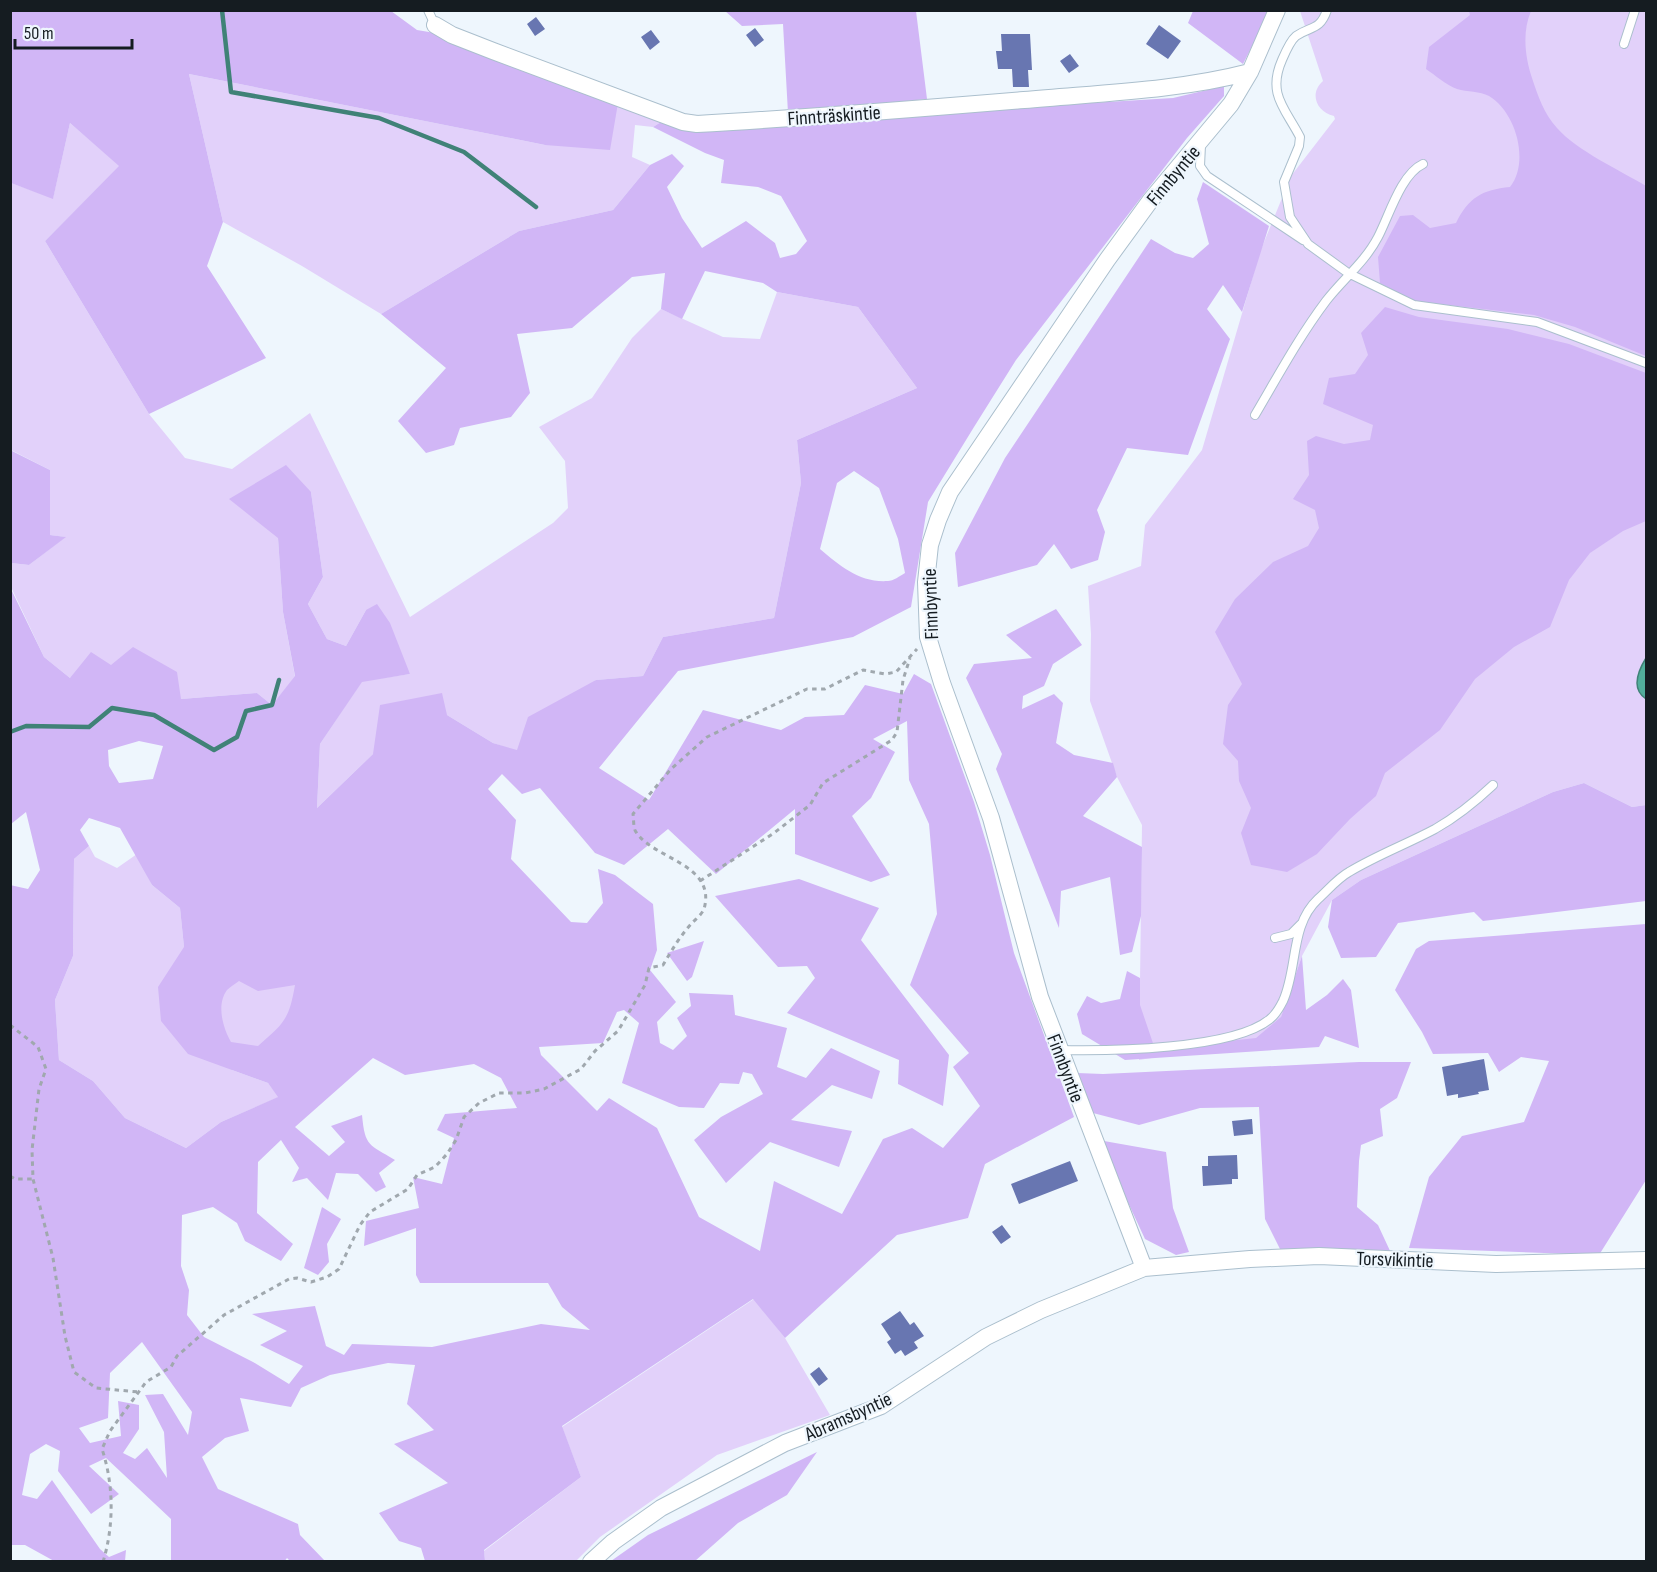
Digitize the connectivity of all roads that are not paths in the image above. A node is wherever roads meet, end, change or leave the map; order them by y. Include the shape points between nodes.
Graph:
1 (1276, 10) edge
2 (1327, 10) edge
3 (1635, 10) edge
4 (431, 18) edge
5 (1624, 44) dead end
6 (1250, 72) junction
7 (1201, 141) junction
8 (1423, 164) dead end
9 (1308, 244) junction
10 (1348, 273) junction
11 (1647, 363) edge
12 (1255, 415) dead end
13 (1493, 785) dead end
14 (1301, 923) junction
15 (1275, 938) dead end
16 (1059, 1050) junction
17 (1647, 1260) edge
18 (1143, 1268) junction
19 (591, 1562) edge

1 - 6 street, Finnbyntie
2 - 9 lane via 1319,25 1295,37 1275,85 1277,99 1300,137 1284,182 1290,217
3 - 5 lane
4 - 6 street, Finnträskintie via 452,35 492,51 697,124 1146,90
6 - 7 street, Finnbyntie via 1232,104
7 - 9 lane via 1200,165 1207,176
7 - 16 street, Finnbyntie via 1107,260 950,492 930,545 926,582 928,637 991,818 1040,997
8 - 10 lane via 1415,167 1400,188 1392,210 1360,265
9 - 10 lane
10 - 11 lane via 1414,305 1537,322
10 - 12 lane via 1301,335
13 - 14 lane via 1437,828 1347,873 1313,905
14 - 15 lane via 1291,934
14 - 16 lane via 1283,1000 1269,1019 1256,1026 1235,1035 1149,1048
16 - 18 street, Finnbyntie
17 - 18 street, Torsvikintie via 1496,1264 1320,1256
18 - 19 street, Abramsbyntie via 986,1337 881,1406 785,1443 661,1508

